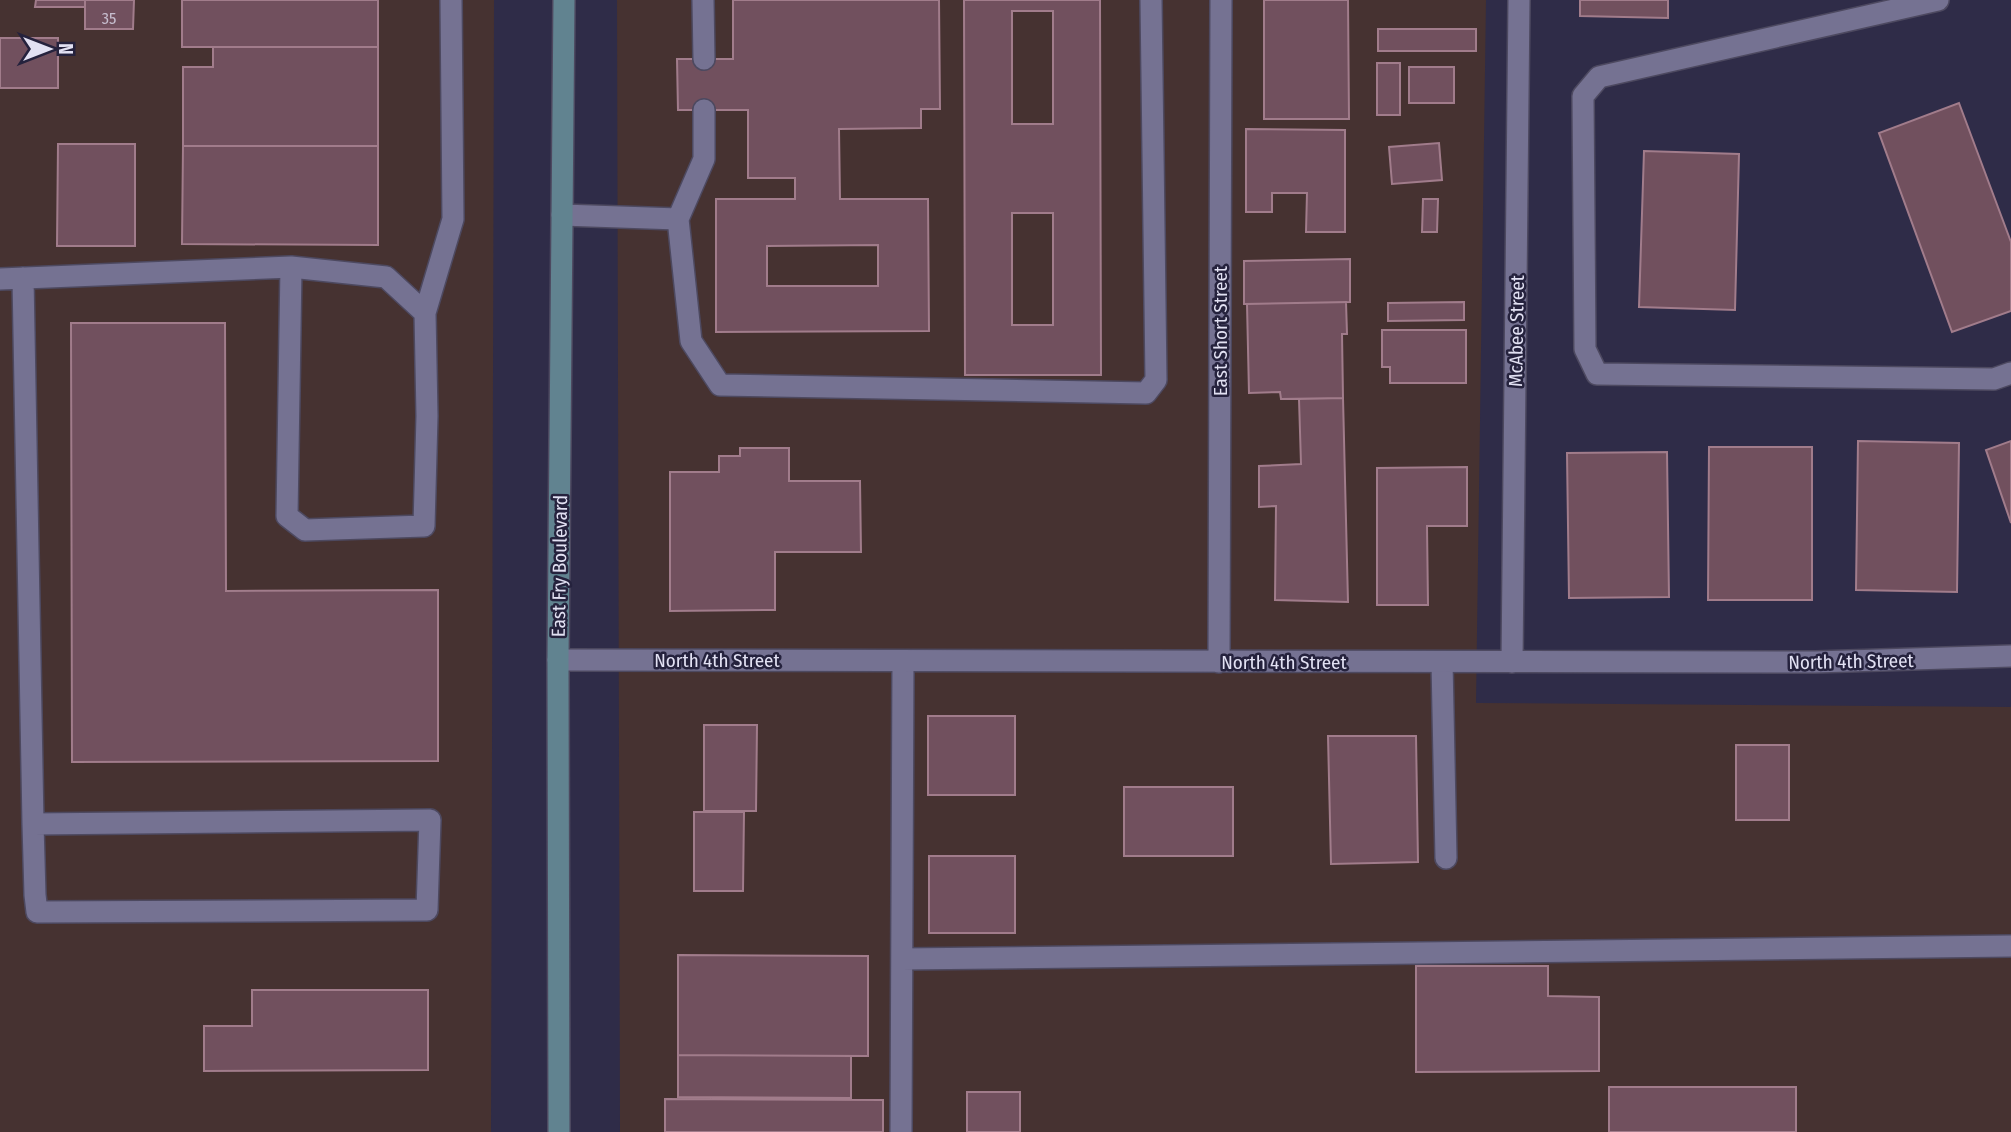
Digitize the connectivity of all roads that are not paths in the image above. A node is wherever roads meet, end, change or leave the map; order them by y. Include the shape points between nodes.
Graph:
1 (450, 0) edge
2 (564, 0) edge
3 (703, 0) edge
4 (1151, 0) edge
5 (1221, 0) edge
6 (1518, 0) edge
7 (1938, 0) edge
8 (704, 59) dead end
9 (704, 110) dead end
10 (562, 215) junction
11 (678, 219) junction
12 (291, 267) junction
13 (23, 278) junction
14 (0, 279) edge
15 (425, 313) junction
16 (2011, 373) edge
17 (2011, 656) edge
18 (558, 660) junction
19 (903, 661) junction
20 (1219, 662) junction
21 (1442, 662) junction
22 (1513, 662) junction
23 (33, 824) junction
24 (1446, 858) dead end
25 (2011, 946) edge
26 (902, 958) junction
27 (559, 1132) edge
28 (901, 1132) edge

1 - 15 street via 453,219
2 - 10 main road, East Fry Boulevard
3 - 8 street
4 - 11 street via 1156,380 1146,393 720,385 691,341
5 - 20 street, East Short Street
6 - 22 street, McAbee Street
7 - 16 street via 1599,77 1583,96 1585,349 1597,374 1994,379
9 - 11 street via 704,159
10 - 11 street
10 - 18 main road, East Fry Boulevard
12 - 13 street
12 - 15 street via 386,277
12 - 15 street via 287,516 306,530 424,526
13 - 14 street
13 - 23 street
17 - 22 street, North 4th Street via 1815,662
18 - 19 street, North 4th Street
18 - 27 main road, East Fry Boulevard
19 - 20 street, North 4th Street
19 - 26 street
20 - 21 street, North 4th Street
21 - 22 street, North 4th Street
21 - 24 street
23 - 23 street via 430,820 426,910 37,912
25 - 26 street
26 - 28 street

